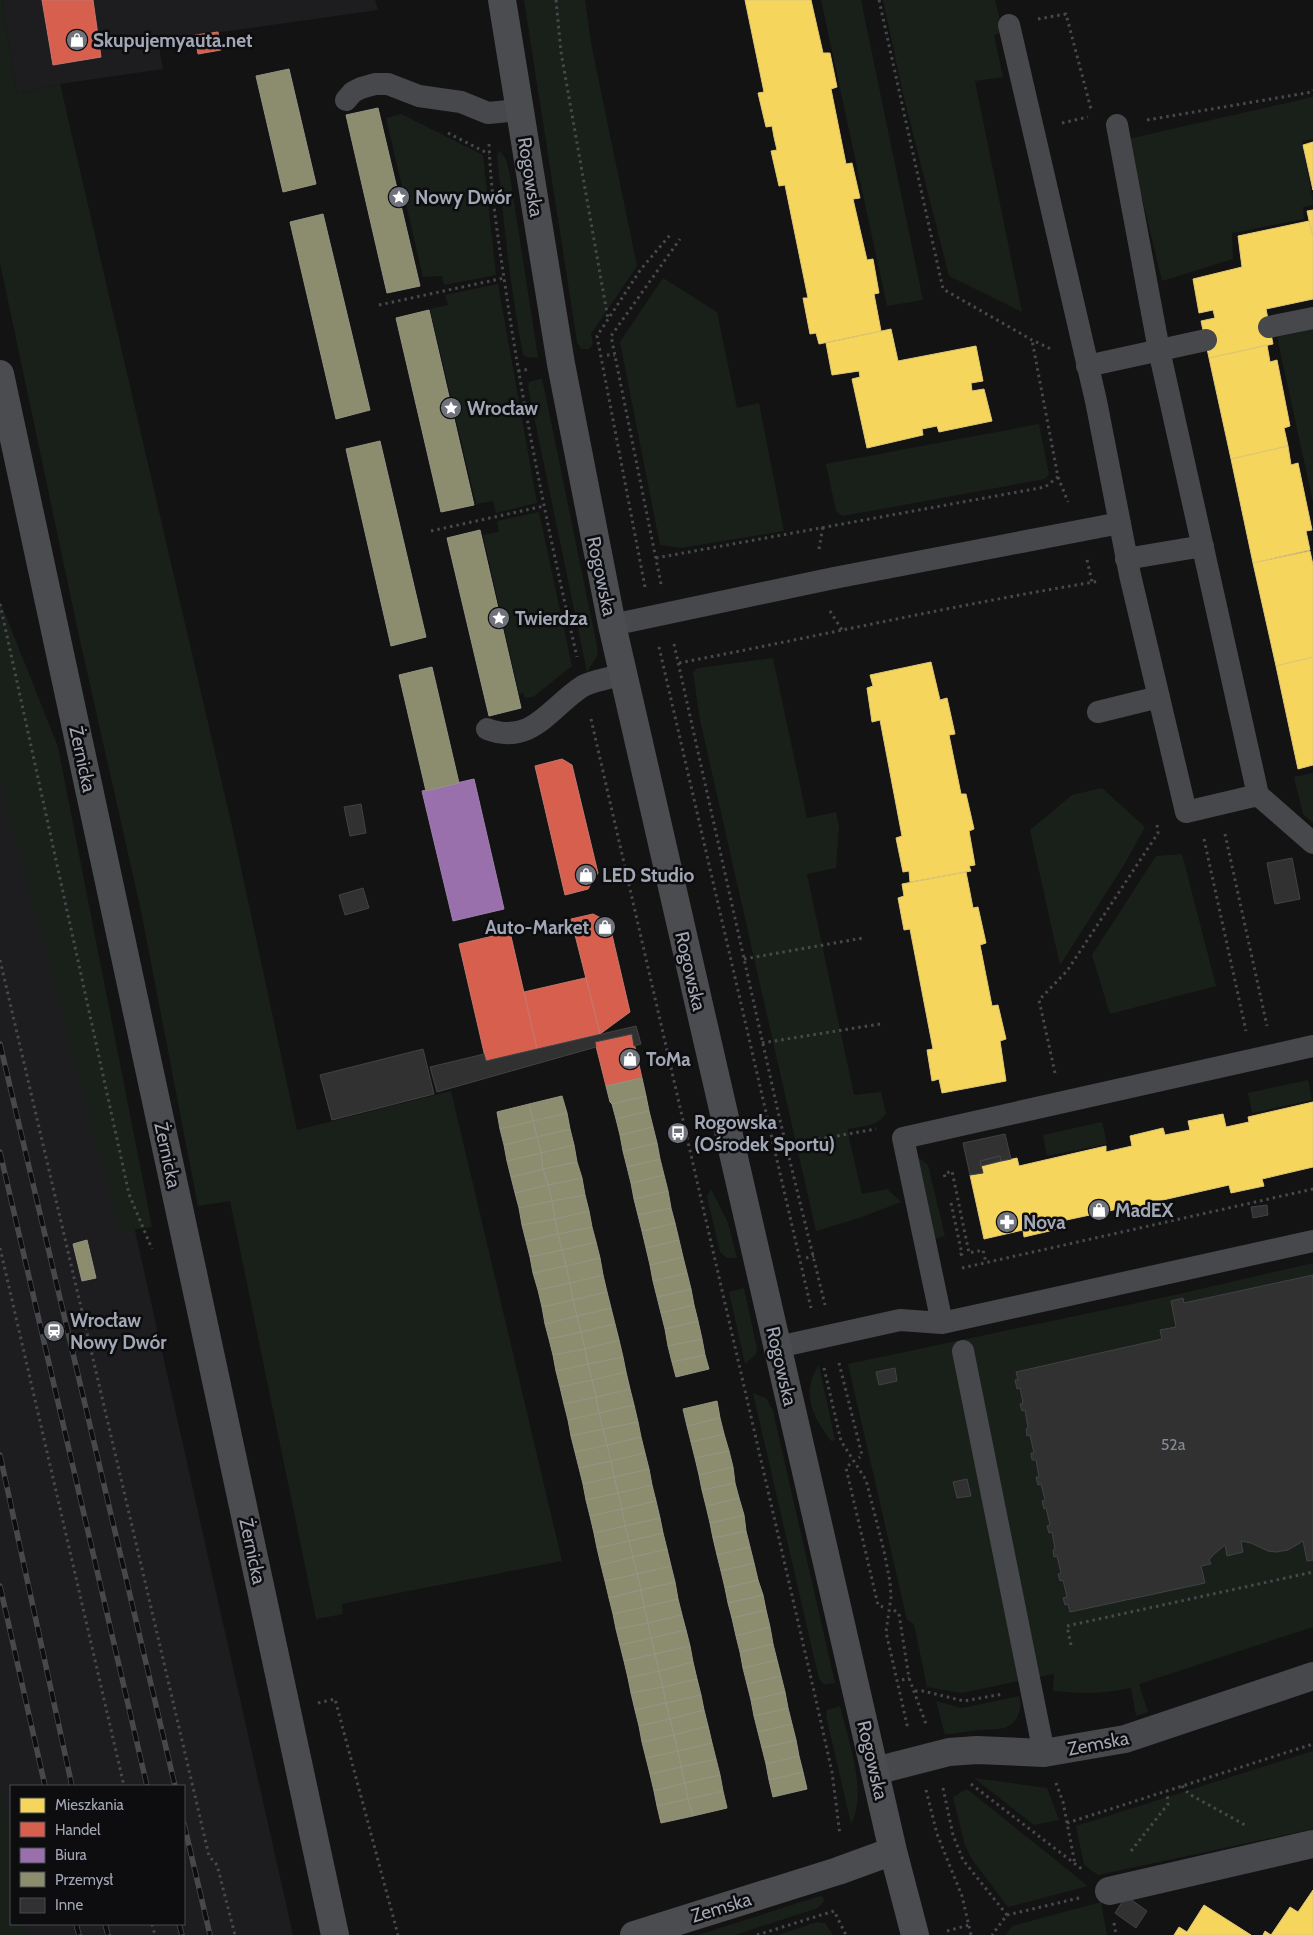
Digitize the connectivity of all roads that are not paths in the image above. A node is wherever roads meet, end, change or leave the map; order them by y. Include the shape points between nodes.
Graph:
1 (502, 0) edge
2 (1009, 25) road end
3 (346, 100) dead end
4 (519, 110) junction
5 (1117, 126) road end
6 (1313, 318) edge
7 (1269, 327) dead end
8 (1206, 340) dead end
9 (1159, 350) junction
10 (1087, 366) junction
11 (0, 374) edge
12 (1120, 523) junction
13 (1202, 546) junction
14 (1128, 567) junction
15 (612, 624) junction
16 (624, 674) junction
17 (1159, 697) junction
18 (1098, 712) dead end
19 (487, 729) dead end
20 (1258, 795) junction
21 (1313, 843) edge
22 (1313, 1046) edge
23 (1313, 1241) edge
24 (942, 1323) junction
25 (778, 1347) junction
26 (964, 1351) dead end
27 (1313, 1676) edge
28 (1044, 1753) junction
29 (875, 1770) junction
30 (1313, 1844) edge
31 (893, 1851) junction
32 (1109, 1891) road end
33 (336, 1935) edge
34 (634, 1935) edge
35 (915, 1935) edge

1 - 4 street, Rogowska
2 - 10 lane
3 - 4 lane via 361,88 388,84 419,96 461,102 488,113
4 - 15 street, Rogowska via 561,364
5 - 9 lane
6 - 7 lane
8 - 9 lane
9 - 10 lane
9 - 13 lane
10 - 12 lane
11 - 33 street, Żernicka
12 - 14 lane
12 - 15 lane
13 - 14 lane
13 - 20 lane
14 - 17 lane
15 - 16 street, Rogowska
16 - 19 lane via 584,686 541,723 525,730 508,734
16 - 25 street, Rogowska
17 - 18 lane
17 - 20 lane via 1186,812
20 - 21 lane
22 - 24 lane via 903,1138
23 - 24 lane
24 - 25 lane via 900,1320
25 - 29 street, Rogowska
26 - 28 lane
27 - 28 street, Zemska via 1125,1739
28 - 29 street, Zemska via 949,1752
29 - 31 street, Rogowska
30 - 32 street
31 - 34 street, Zemska
31 - 35 street, Rogowska

